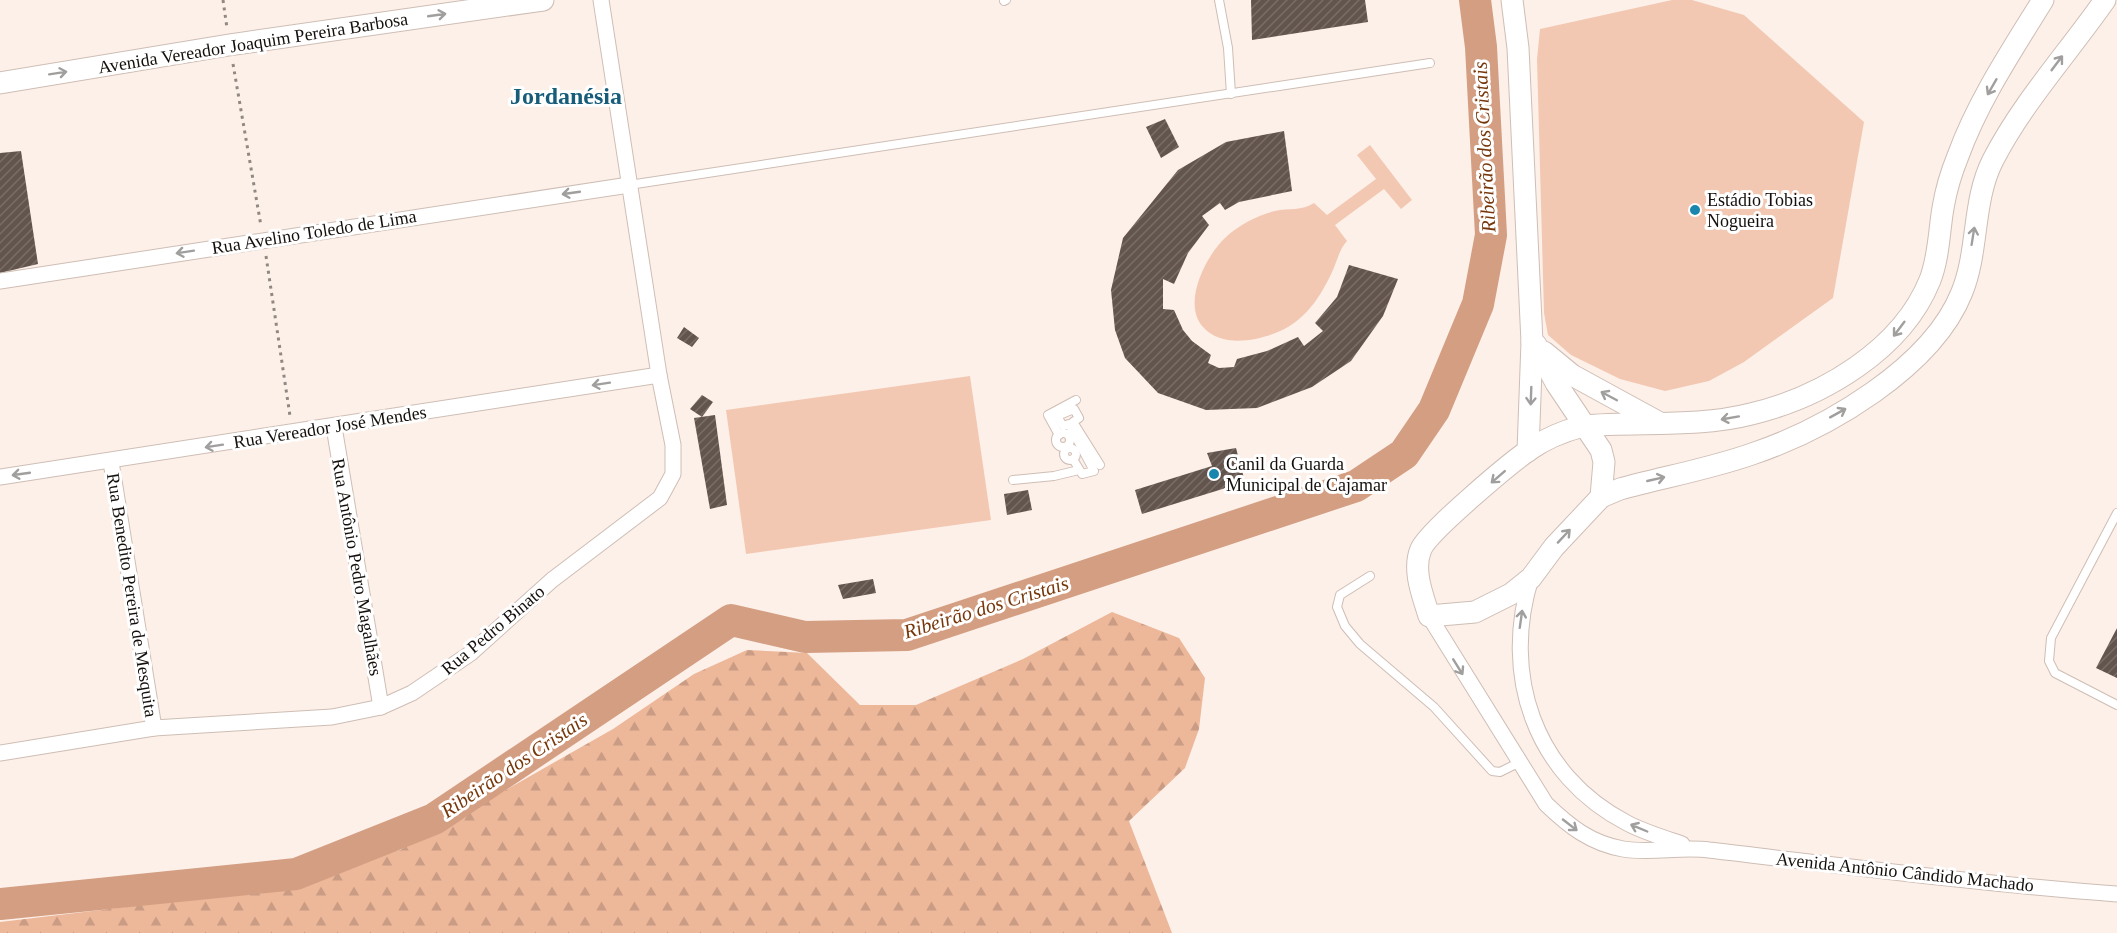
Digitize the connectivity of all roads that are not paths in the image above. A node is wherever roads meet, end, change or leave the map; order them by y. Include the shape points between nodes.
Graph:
1 (543, 0) edge
2 (601, 0) edge
3 (1220, 0) edge
4 (1512, 0) edge
5 (2043, 0) edge
6 (2105, 0) edge
7 (1430, 63) dead end
8 (0, 83) edge
9 (1231, 94) junction
10 (629, 185) junction
11 (0, 281) edge
12 (1534, 344) junction
13 (658, 375) junction
14 (1076, 400) dead end
15 (1661, 424) junction
16 (1583, 426) junction
17 (334, 427) junction
18 (1528, 451) junction
19 (111, 462) junction
20 (1100, 465) dead end
21 (1079, 470) junction
22 (0, 477) edge
23 (1013, 480) dead end
24 (1600, 497) junction
25 (2117, 513) edge
26 (1370, 576) dead end
27 (1531, 578) junction
28 (1429, 616) junction
29 (2117, 705) edge
30 (381, 707) junction
31 (154, 728) junction
32 (0, 753) edge
33 (1518, 763) junction
34 (1694, 848) junction
35 (2117, 894) edge

8 -> 1 street, Avenida Vereador Joaquim Pereira Barbosa
2 - 10 street, Rua Pedro Binato
3 - 9 lane
4 - 12 street
5 -> 15 street via 1959,153 1943,207 1930,279 1893,337 1865,361 1793,401 1714,421
24 -> 6 street via 1752,454 1800,434 1887,384 1916,359 1946,322 1962,293 1983,184 1992,160
7 - 9 lane
9 - 10 lane
10 -> 11 street, Rua Avelino Toledo de Lima
10 - 13 street, Rua Pedro Binato
15 -> 12 street via 1572,375
12 - 16 street
12 -> 18 street
13 -> 17 street, Rua Vereador José Mendes
13 - 30 street, Rua Pedro Binato via 674,459 668,487 660,498 552,580 463,659 412,693
14 - 21 lane via 1048,415 1059,435 1068,437 1067,448 1075,449 1073,459
15 - 16 street
16 - 18 street via 1566,430
16 - 24 street via 1604,462
17 -> 19 street, Rua Vereador José Mendes
17 - 30 street, Rua Antônio Pedro Magalhães
18 -> 28 street via 1441,526 1421,549 1418,580
19 -> 22 street, Rua Vereador José Mendes
19 - 31 street, Rua Benedito Pereira de Mesquita
20 - 21 lane via 1073,422 1078,418 1074,409 1057,416 1063,426 1069,424 1094,471 1082,474
21 - 23 lane
27 -> 24 street
25 - 29 lane via 2051,638 2049,662 2055,673
26 - 33 lane via 1340,595 1337,608 1345,626 1360,644 1434,707 1492,771 1500,772
27 - 28 street via 1491,606 1474,612
34 -> 27 street, Avenida Antônio Cândido Machado via 1625,823 1563,772 1542,741 1530,715 1520,663 1520,620
28 -> 33 street, Avenida Antônio Cândido Machado
30 - 31 street, Rua Pedro Binato via 332,717
31 - 32 street, Rua Pedro Binato
33 -> 34 street, Avenida Antônio Cândido Machado via 1546,804 1572,829 1594,840 1624,849
34 - 35 street, Avenida Antônio Cândido Machado via 1984,884

